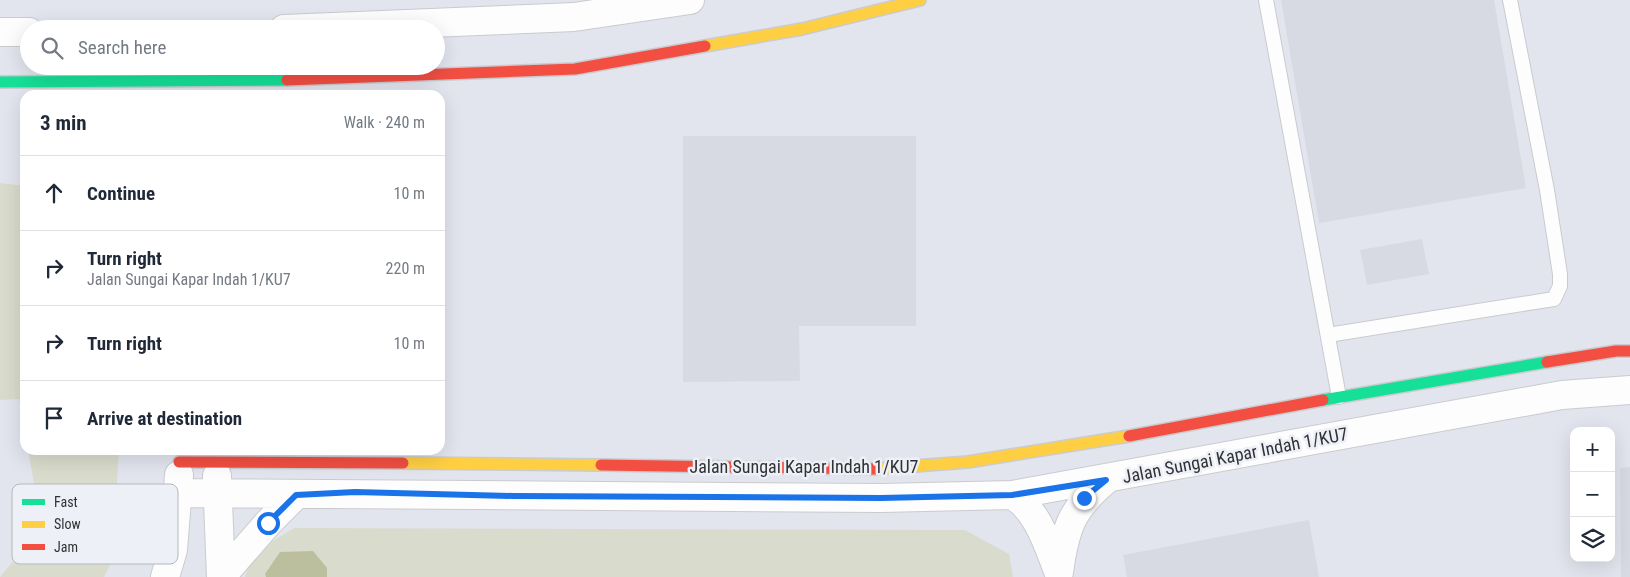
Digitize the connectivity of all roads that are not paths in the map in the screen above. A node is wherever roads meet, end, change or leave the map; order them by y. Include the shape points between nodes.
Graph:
1 (690, 0) edge
2 (920, 0) edge
3 (1266, 0) edge
4 (1510, 0) edge
5 (445, 22) edge
6 (0, 32) edge
7 (20, 32) edge
8 (174, 81) edge
9 (218, 81) edge
10 (0, 82) edge
11 (286, 87) edge
12 (107, 88) edge
13 (1328, 335) junction
14 (1630, 351) edge
15 (1630, 390) edge
16 (1339, 397) junction
17 (179, 456) edge
18 (218, 456) edge
19 (272, 457) edge
20 (1081, 490) junction
21 (179, 493) junction
22 (216, 494) junction
23 (308, 495) junction
24 (1012, 495) junction
25 (178, 502) edge
26 (169, 564) edge
27 (1059, 574) edge
28 (165, 577) edge
29 (221, 577) edge

1 - 5 street via 574,17
2 - 11 street via 802,29 575,69
3 - 13 lane
4 - 13 lane via 1558,264 1560,286 1554,300
6 - 7 street
8 - 9 street
8 - 12 street
9 - 11 street
10 - 12 street
13 - 16 lane
14 - 16 street, Jalan Sungai Kapar Indah 1/KU7
15 - 20 street, Jalan Sungai Kapar Indah 1/KU7 via 1562,395 1171,464
16 - 19 street, Jalan Sungai Kapar Indah 1/KU7 via 1084,444 968,462 880,469 323,462
17 - 18 street, Jalan Sungai Kapar Indah 1/KU7
17 - 21 street
18 - 19 street, Jalan Sungai Kapar Indah 1/KU7
18 - 22 street
20 - 24 street, Jalan Sungai Kapar Indah 1/KU7
20 - 27 street via 1063,542
21 - 22 street, Jalan Sungai Kapar Indah 1/KU7
21 - 25 street
22 - 23 street, Jalan Sungai Kapar Indah 1/KU7
22 - 29 street
23 - 24 street, Jalan Sungai Kapar Indah 1/KU7 via 355,492 881,498
23 - 29 street via 268,523
24 - 27 street via 1023,501 1043,533
26 - 28 street

